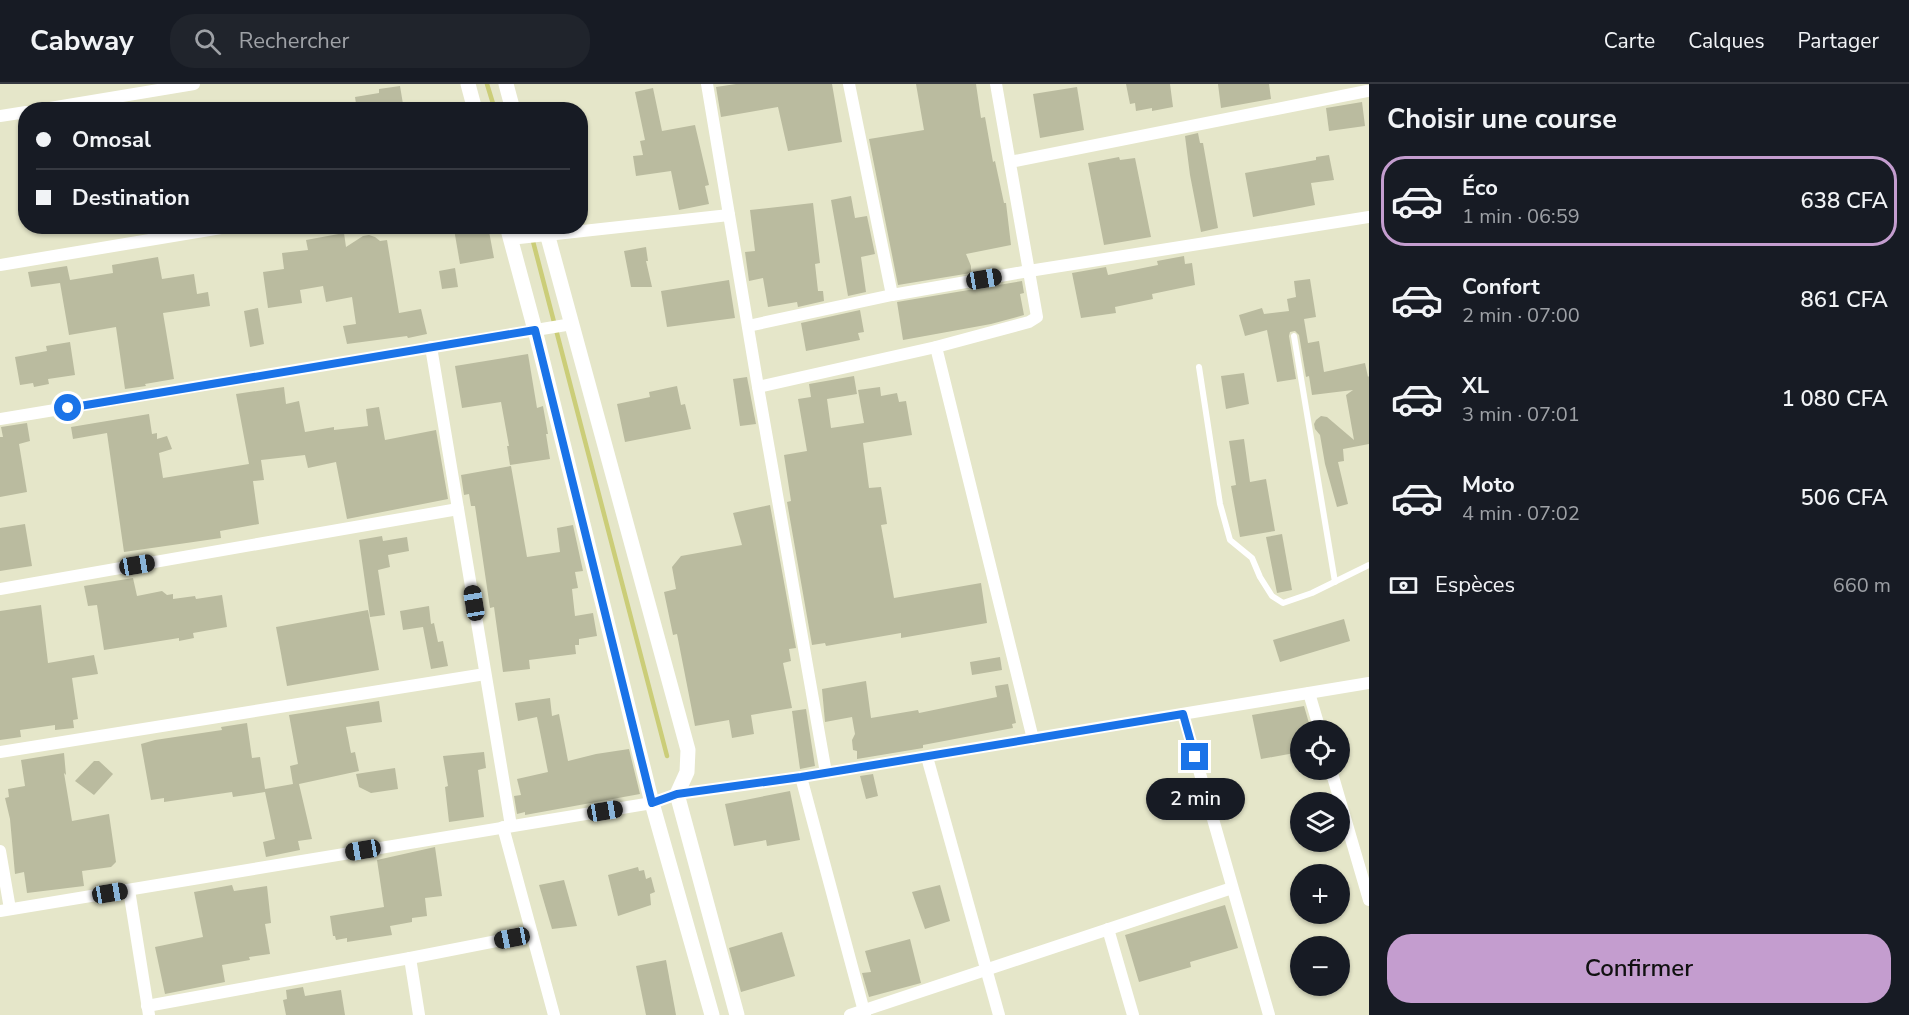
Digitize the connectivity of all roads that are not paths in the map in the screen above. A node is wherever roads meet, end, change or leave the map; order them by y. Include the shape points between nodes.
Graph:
1 (194, 84) edge
2 (468, 84) edge
3 (506, 84) edge
4 (707, 84) edge
5 (849, 84) edge
6 (996, 84) edge
7 (152, 87) edge
8 (1367, 92) edge
9 (78, 102) edge
10 (473, 102) edge
11 (511, 102) edge
12 (18, 113) edge
13 (0, 115) edge
14 (1010, 162) junction
15 (729, 214) junction
16 (1369, 217) edge
17 (588, 226) edge
18 (184, 234) edge
19 (508, 234) edge
20 (547, 234) edge
21 (0, 264) edge
22 (1029, 271) junction
23 (892, 295) junction
24 (572, 324) junction
25 (747, 326) junction
26 (535, 330) junction
27 (1294, 336) dead end
28 (431, 347) junction
29 (936, 347) junction
30 (1199, 367) dead end
31 (758, 387) junction
32 (0, 419) edge
33 (458, 509) junction
34 (1369, 565) edge
35 (1335, 582) junction
36 (0, 589) edge
37 (485, 674) junction
38 (1369, 683) edge
39 (1309, 693) junction
40 (1183, 714) junction
41 (1317, 720) edge
42 (1033, 739) junction
43 (0, 752) edge
44 (927, 756) junction
45 (826, 773) junction
46 (801, 777) junction
47 (1334, 780) edge
48 (677, 794) junction
49 (652, 803) junction
50 (507, 827) junction
51 (0, 851) edge
52 (1232, 888) junction
53 (129, 890) junction
54 (1369, 900) edge
55 (5, 910) edge
56 (1108, 929) junction
57 (532, 934) junction
58 (410, 958) junction
59 (986, 969) junction
60 (148, 1011) edge
61 (864, 1013) edge
62 (419, 1015) edge
63 (554, 1015) edge
64 (712, 1015) edge
65 (737, 1015) edge
66 (850, 1015) edge
67 (999, 1015) edge
68 (1133, 1015) edge
69 (1269, 1015) edge

1 - 7 street
2 - 10 street
3 - 11 street
4 - 15 street
5 - 23 street
6 - 14 street
7 - 9 street
8 - 14 street
12 - 13 street
14 - 22 street
15 - 17 street
15 - 25 street
16 - 22 street
18 - 21 street
19 - 26 street
20 - 24 street
22 - 23 street
22 - 29 street via 1037,317
23 - 25 street
24 - 26 street
24 - 48 street via 688,750 687,772
25 - 31 street
26 - 28 street
26 - 49 street
27 - 35 lane
28 - 32 street
28 - 33 street
29 - 31 street
29 - 42 street
30 - 35 lane via 1220,504 1230,540 1252,558 1272,596 1283,603
31 - 45 street
33 - 36 street
33 - 37 street
34 - 35 lane
37 - 43 street
37 - 50 street
38 - 39 street
39 - 40 street
39 - 41 street
40 - 42 street
40 - 52 street
42 - 44 street
44 - 45 street
44 - 59 street
45 - 46 street
46 - 48 street
46 - 61 street
47 - 54 street
48 - 49 street
48 - 65 street
49 - 50 street
49 - 64 street
50 - 53 street
50 - 57 street
51 - 55 street
52 - 56 street
52 - 69 street
53 - 55 street
53 - 60 street
56 - 59 street
56 - 68 street
57 - 58 street
57 - 63 street
58 - 60 street
58 - 62 street
59 - 61 street
59 - 67 street
61 - 66 street

